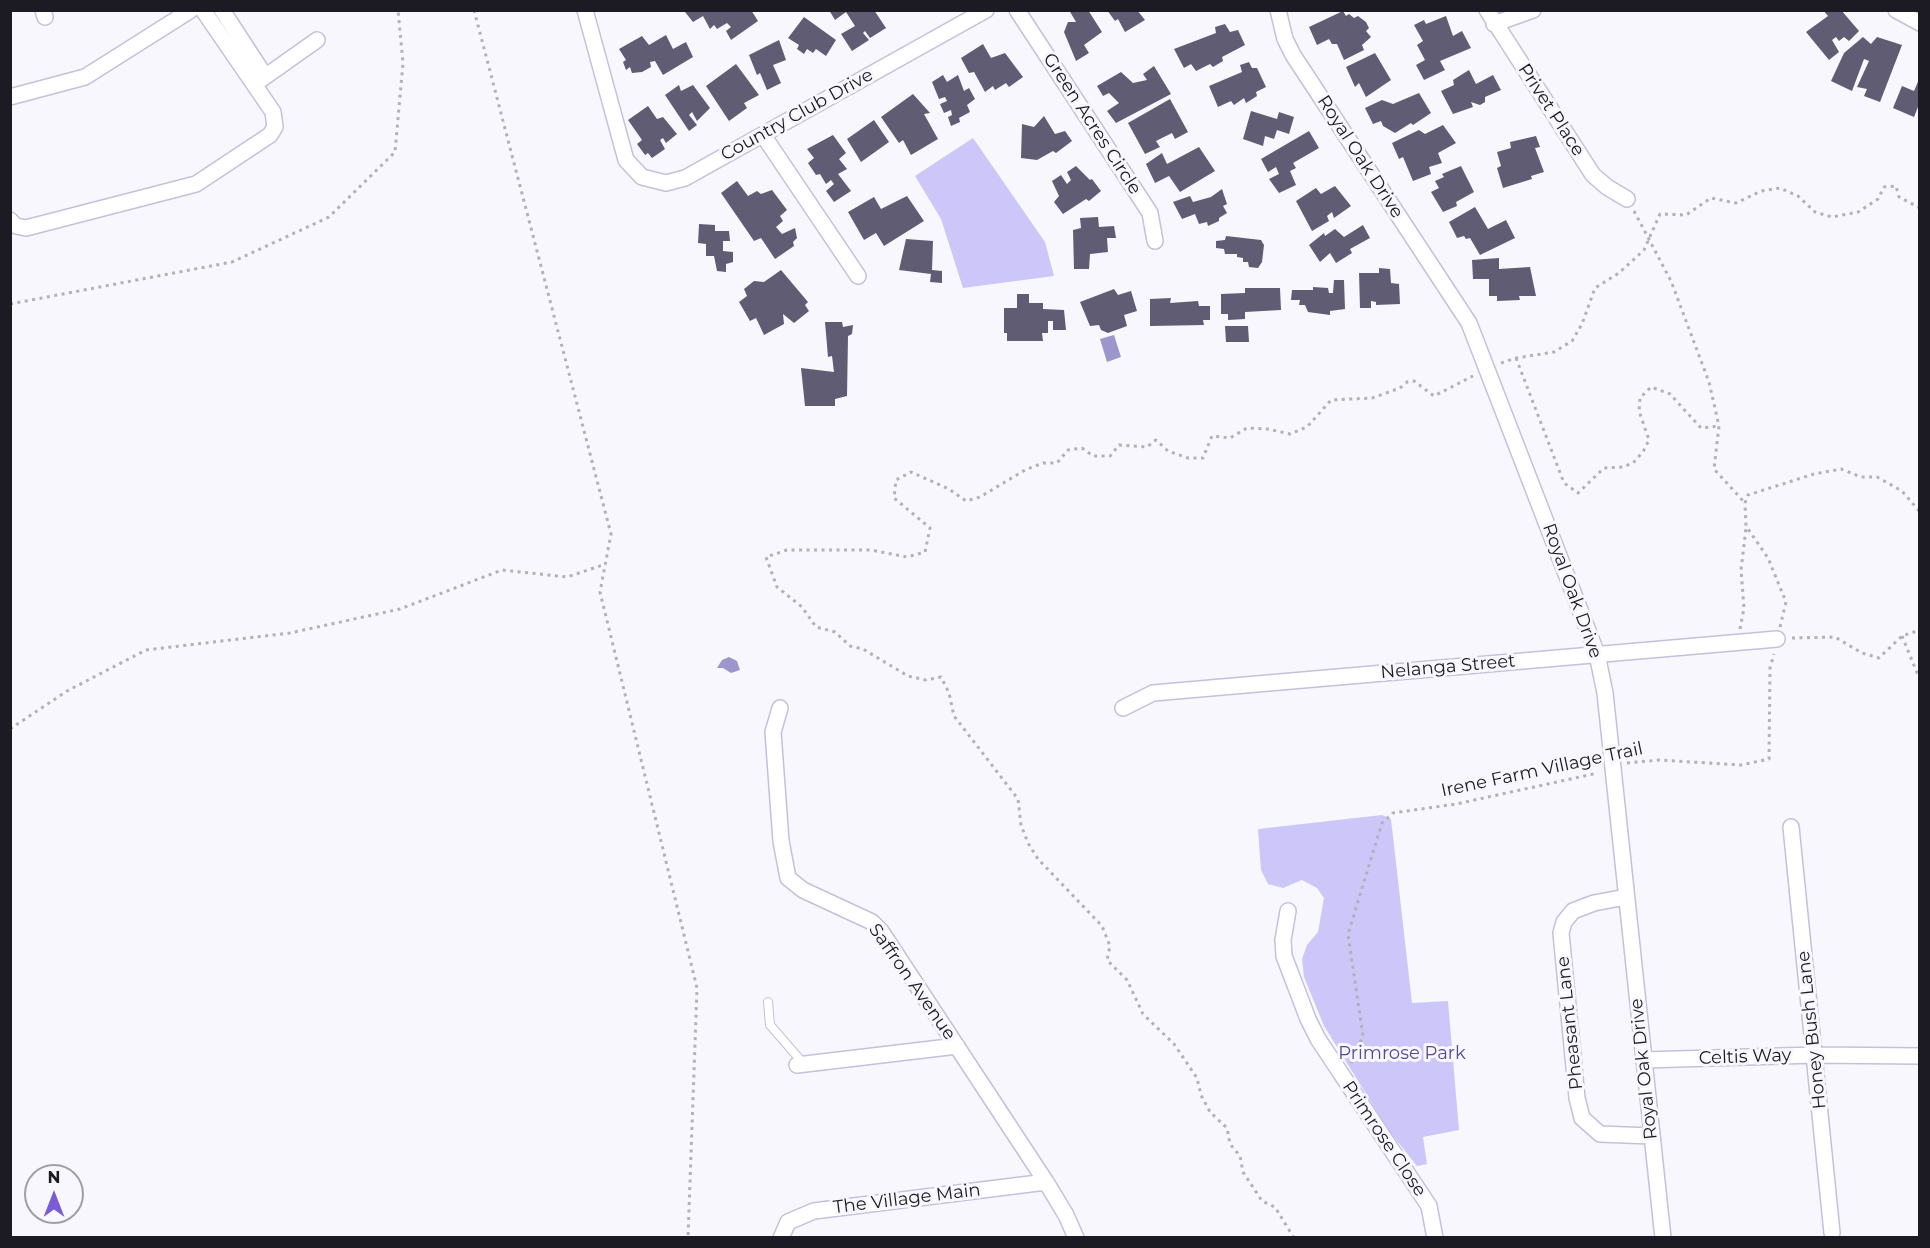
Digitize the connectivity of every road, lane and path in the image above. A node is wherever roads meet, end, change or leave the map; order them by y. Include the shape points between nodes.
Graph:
1 (191, 10) edge
2 (203, 10) edge
3 (222, 10) edge
4 (398, 10) edge
5 (474, 10) edge
6 (585, 10) edge
7 (987, 10) edge
8 (1017, 10) edge
9 (1278, 10) edge
10 (1533, 10) edge
11 (1896, 10) edge
12 (176, 15) edge
13 (1490, 17) edge
14 (1920, 23) edge
15 (317, 40) dead end
16 (260, 80) junction
17 (10, 97) edge
18 (763, 135) junction
19 (1628, 199) joint
20 (1920, 208) edge
21 (10, 220) edge
22 (1649, 238) junction
23 (1155, 241) dead end
24 (858, 276) dead end
25 (10, 304) edge
26 (1516, 358) junction
27 (1487, 368) junction
28 (1719, 426) junction
29 (1744, 503) junction
30 (1920, 512) edge
31 (1746, 526) junction
32 (606, 564) junction
33 (1920, 630) edge
34 (1902, 636) junction
35 (1777, 639) junction
36 (1738, 642) junction
37 (1597, 654) junction
38 (1920, 681) edge
39 (780, 708) dead end
40 (1123, 708) dead end
41 (10, 729) edge
42 (1613, 768) junction
43 (1791, 827) dead end
44 (1626, 897) junction
45 (1288, 910) dead end
46 (768, 1002) dead end
47 (957, 1046) junction
48 (1815, 1055) junction
49 (1920, 1056) edge
50 (1643, 1060) junction
51 (801, 1065) joint
52 (1350, 1065) dead end
53 (1651, 1136) junction
54 (1046, 1182) junction
55 (1832, 1233) dead end
56 (688, 1238) edge
57 (781, 1238) edge
58 (1076, 1238) edge
59 (1294, 1238) edge
60 (1435, 1238) edge
61 (1663, 1238) edge

1 - 12 street
2 - 16 street
3 - 16 street
4 - 25 path via 403,63 395,152 329,217 232,261
5 - 32 path via 611,534
6 - 18 street, Country Club Drive via 626,160 634,170 666,183 685,178
7 - 18 street, Country Club Drive
8 - 23 street, Green Acres Circle via 1150,213
9 - 27 street, Royal Oak Drive via 1293,55 1460,309
10 - 13 street
11 - 14 street
12 - 17 street via 85,77
13 - 19 street, Privet Place via 1593,175
15 - 16 street
16 - 21 street via 276,122 274,130 209,177 196,184 26,228
18 - 24 street
19 - 22 path
20 - 22 path via 1899,197 1896,186 1884,187 1878,199 1858,212 1832,217 1815,212 1798,196 1780,188 1761,191 1736,203 1711,198 1686,215 1660,214
22 - 26 path via 1644,250 1619,273 1594,288 1572,341 1554,352
22 - 28 path via 1691,330
26 - 27 path
26 - 28 path via 1564,483 1578,493 1604,468 1633,463 1643,452 1649,440 1639,411 1640,398 1650,387 1670,394 1701,428
27 - 37 street, Royal Oak Drive
27 - 59 path via 1434,396 1414,381 1372,398 1330,400 1307,427 1290,434 1247,428 1230,438 1212,436 1203,458 1168,452 1156,440 1148,447 1119,445 1110,456 1093,456 1082,448 1068,450 1057,463 1025,470 966,501 911,472 896,480 894,498 930,528 925,552 907,557 872,550 787,550 766,557 777,587 802,607 816,627 835,632 850,646 863,649 908,676 941,678 954,716 1018,799 1021,825 1033,851 1102,926 1110,946 1107,960 1127,980 1143,1014 1174,1044 1197,1078 1210,1112 1227,1128 1243,1172 1262,1201 1275,1207
28 - 29 path via 1714,469
29 - 30 path via 1748,495 1769,486 1841,469 1861,477 1877,477 1902,491
29 - 31 path, Irene Farm Village Trail
31 - 35 path, Irene Farm Village Trail via 1768,558 1786,602
31 - 36 path via 1744,608
32 - 41 path via 567,578 502,570 400,609 290,633 146,650 67,691
32 - 56 path via 600,592 697,988
33 - 34 path
34 - 35 path via 1879,658 1835,637
34 - 38 path
35 - 36 street, Nelanga Street
35 - 42 path, Irene Farm Village Trail via 1770,668 1769,759 1741,765 1659,760
36 - 37 street, Nelanga Street
37 - 40 street, Nelanga Street via 1153,693
37 - 42 street, Royal Oak Drive
39 - 47 street, Saffron Avenue via 773,732 781,841 788,878 803,890 874,923
42 - 44 street, Royal Oak Drive
42 - 52 path, Irene Farm Village Trail via 1456,804 1393,813 1382,824 1348,934 1364,1036
43 - 48 street, Honey Bush Lane
44 - 50 street, Royal Oak Drive
44 - 53 street, Pheasant Lane via 1579,908 1568,915 1561,933 1577,1098 1582,1118 1600,1134
45 - 60 street, Primrose Close via 1284,956 1308,1019 1429,1206
46 - 51 lane via 770,1025
47 - 51 street
47 - 54 street, Saffron Avenue
48 - 49 street, Celtis Way
48 - 50 street, Celtis Way
48 - 55 street, Honey Bush Lane
50 - 53 street, Royal Oak Drive
53 - 61 street, Royal Oak Drive
54 - 57 street, The Village Main via 814,1211 788,1222
54 - 58 street, Saffron Avenue

